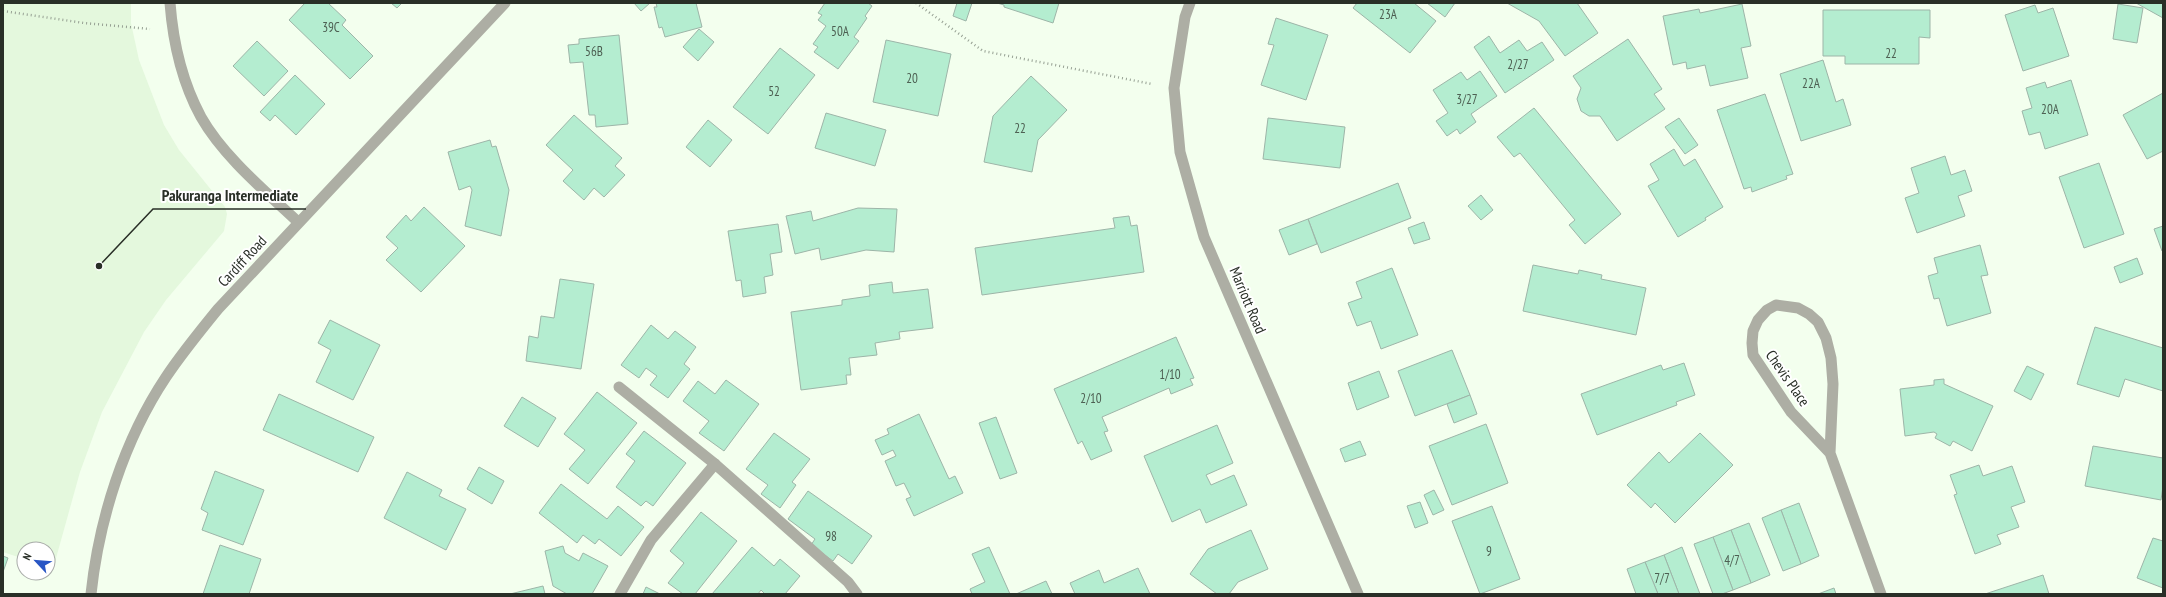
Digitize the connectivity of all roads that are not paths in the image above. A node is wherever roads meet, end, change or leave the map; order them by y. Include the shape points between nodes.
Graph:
1 (170, 3) edge
2 (505, 3) edge
3 (1190, 3) edge
4 (298, 222) junction
5 (619, 387) dead end
6 (1830, 453) junction
7 (715, 464) junction
8 (91, 594) edge
9 (620, 594) edge
10 (857, 594) edge
11 (1358, 594) edge
12 (1881, 594) edge

1 - 4 street via 172,32 184,77 202,118 238,164
2 - 4 street, Cardiff Road
3 - 11 street, Marriott Road via 1185,17 1174,88 1180,152 1204,237
4 - 8 street, Cardiff Road via 192,340 149,406 112,495 93,574
5 - 7 street
6 - 6 street, Chevis Place via 1792,412 1753,355 1752,337 1758,320 1776,305 1798,308 1809,314 1818,322 1826,338 1833,384
6 - 12 street, Chevis Place
7 - 9 street via 651,540
7 - 10 street via 848,582

